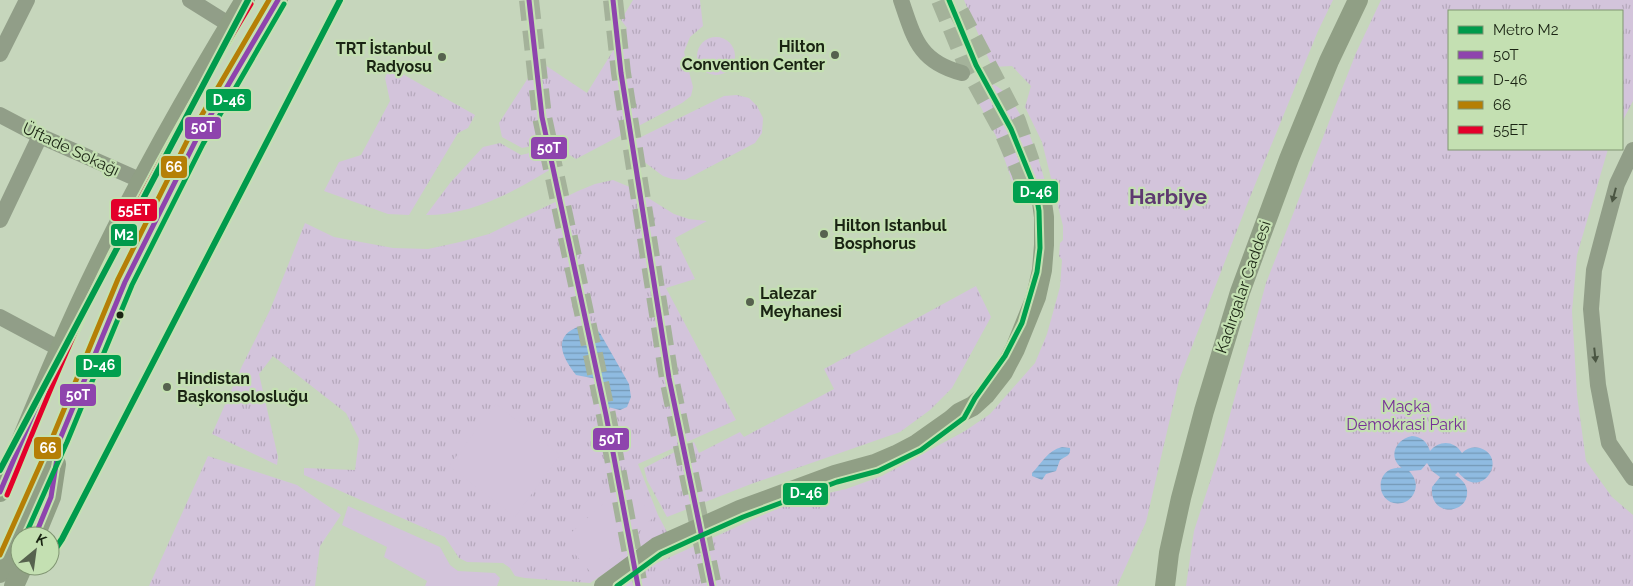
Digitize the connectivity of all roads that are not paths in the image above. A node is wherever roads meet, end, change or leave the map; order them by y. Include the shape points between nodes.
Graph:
1 (27, 0) edge
2 (190, 0) edge
3 (245, 0) edge
4 (278, 0) edge
5 (900, 0) edge
6 (1358, 0) edge
7 (230, 25) junction
8 (0, 54) edge
9 (962, 73) dead end
10 (0, 115) edge
11 (40, 136) junction
12 (1633, 150) edge
13 (142, 181) junction
14 (1035, 196) tunnel mouth
15 (0, 220) edge
16 (0, 317) edge
17 (60, 349) junction
18 (60, 439) junction
19 (1633, 478) edge
20 (0, 492) edge
21 (39, 526) edge
22 (0, 573) edge
23 (604, 586) edge
24 (1165, 586) edge

1 - 8 street
2 - 7 street
3 - 7 main road
4 - 18 main road via 196,140 125,282
5 - 9 street via 912,32 929,57 943,68
6 - 24 main road, Kadırgalar Caddesi via 1289,159 1240,292 1181,498
7 - 13 main road
10 - 11 street, Üftade Sokağı
11 - 13 street, Üftade Sokağı
11 - 15 street
12 -> 19 street via 1617,184 1604,232 1594,270 1591,309 1598,384 1609,443
13 - 17 main road
14 - 23 main road via 1030,270 1016,320 999,352 952,420 917,444 874,464 740,510 658,548
16 - 17 street
17 - 20 main road
18 - 21 main road via 51,497
18 - 22 main road

